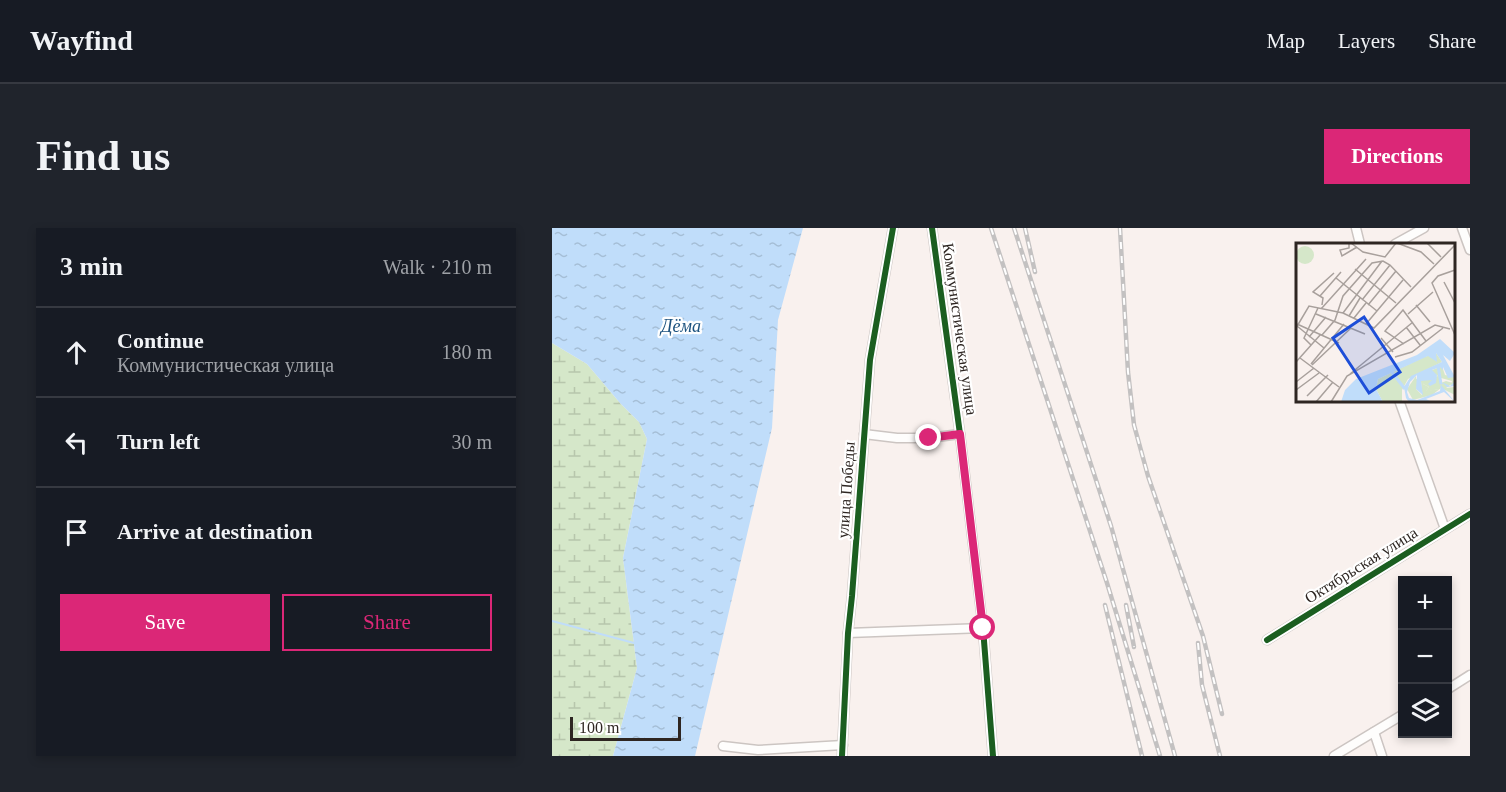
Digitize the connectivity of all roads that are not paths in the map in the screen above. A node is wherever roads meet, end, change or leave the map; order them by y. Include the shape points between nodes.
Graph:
1 (893, 228) edge
2 (932, 228) edge
3 (1356, 228) edge
4 (1424, 228) edge
5 (1462, 228) edge
6 (1360, 243) edge
7 (1397, 243) edge
8 (1470, 250) edge
9 (1400, 402) edge
10 (864, 434) junction
11 (960, 434) junction
12 (1470, 514) edge
13 (1445, 529) junction
14 (983, 628) junction
15 (848, 633) junction
16 (1267, 640) dead end
17 (1470, 675) edge
18 (1452, 686) edge
19 (1398, 717) edge
20 (1374, 732) junction
21 (843, 745) junction
22 (723, 746) dead end
23 (842, 756) edge
24 (993, 756) edge
25 (1334, 756) edge
26 (1382, 756) edge

1 - 10 street, улица Победы via 870,360
2 - 11 street, Коммунистическая улица
3 - 6 street
4 - 7 street
5 - 8 street
9 - 13 street
10 - 11 street via 929,438
10 - 15 street, улица Победы
11 - 14 street, Коммунистическая улица
12 - 13 street, Октябрьская улица
13 - 16 street, Октябрьская улица
14 - 15 street
14 - 24 street, Коммунистическая улица
15 - 21 street, улица Победы
17 - 18 street
19 - 20 street
20 - 25 street
20 - 26 street
21 - 22 street via 758,750
21 - 23 street, улица Победы

